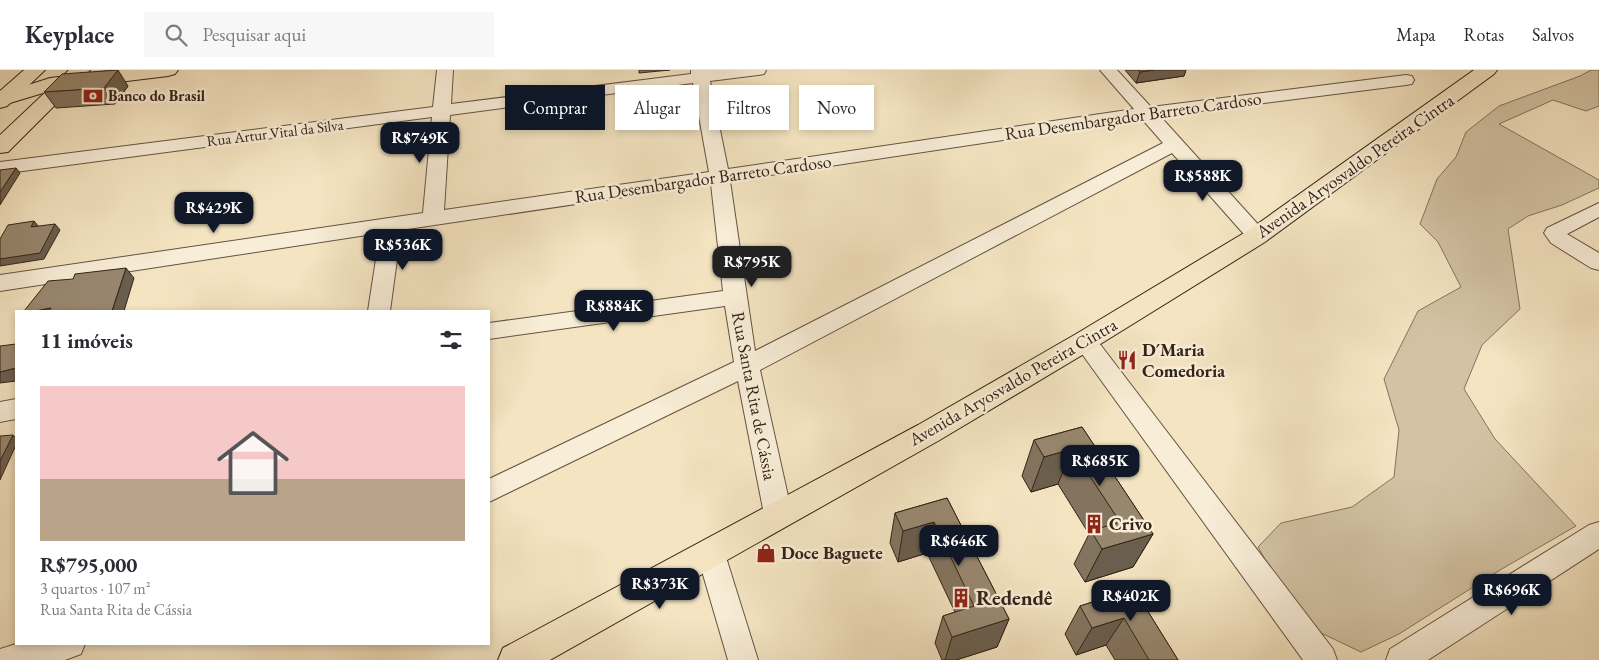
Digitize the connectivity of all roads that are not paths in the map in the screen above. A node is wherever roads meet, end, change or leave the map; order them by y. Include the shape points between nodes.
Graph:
1 (35, 70) edge
2 (168, 70) edge
3 (445, 70) edge
4 (758, 70) edge
5 (1108, 70) edge
6 (1487, 70) edge
7 (700, 74) edge
8 (74, 76) edge
9 (1406, 80) dead end
10 (1, 101) edge
11 (442, 112) junction
12 (1145, 113) junction
13 (1174, 145) junction
14 (0, 147) edge
15 (0, 168) edge
16 (720, 177) junction
17 (1599, 209) edge
18 (433, 219) junction
19 (391, 226) junction
20 (1257, 236) junction
21 (1599, 263) edge
22 (0, 283) edge
23 (735, 297) junction
24 (380, 310) edge
25 (490, 331) edge
26 (1085, 341) junction
27 (747, 366) junction
28 (15, 409) edge
29 (0, 412) edge
30 (490, 491) edge
31 (778, 514) junction
32 (1599, 534) edge
33 (711, 554) junction
34 (66, 645) edge
35 (11, 660) edge
36 (516, 660) edge
37 (742, 660) edge
38 (1322, 660) edge
39 (1401, 660) edge

1 - 10 main road
2 - 8 main road
3 - 11 street
4 - 7 street, Rua Artur Vital da Silva
5 - 12 street
6 - 20 main road, Avenida Aryosvaldo Pereira Cintra
7 - 11 street, Rua Artur Vital da Silva
7 - 16 street, Rua Santa Rita de Cássia
8 - 10 main road
8 - 14 main road
9 - 12 street, Rua Desembargador Barreto Cardoso
11 - 15 street, Rua Artur Vital da Silva
11 - 18 street
12 - 13 street
12 - 16 street, Rua Desembargador Barreto Cardoso
13 - 20 street
13 - 27 street
16 - 18 street, Rua Desembargador Barreto Cardoso
16 - 23 street, Rua Santa Rita de Cássia
17 - 21 street via 1555,232
18 - 19 street, Rua Desembargador Barreto Cardoso
19 - 22 street, Rua Desembargador Barreto Cardoso
19 - 24 street
20 - 26 main road, Avenida Aryosvaldo Pereira Cintra
23 - 25 street
23 - 27 street, Rua Santa Rita de Cássia
26 - 31 main road, Avenida Aryosvaldo Pereira Cintra via 928,433
26 - 38 street
27 - 30 street
27 - 31 street, Rua Santa Rita de Cássia
28 - 29 street
31 - 33 main road, Avenida Aryosvaldo Pereira Cintra
32 - 39 street
33 - 36 main road, Avenida Aryosvaldo Pereira Cintra
33 - 37 street
34 - 35 street

